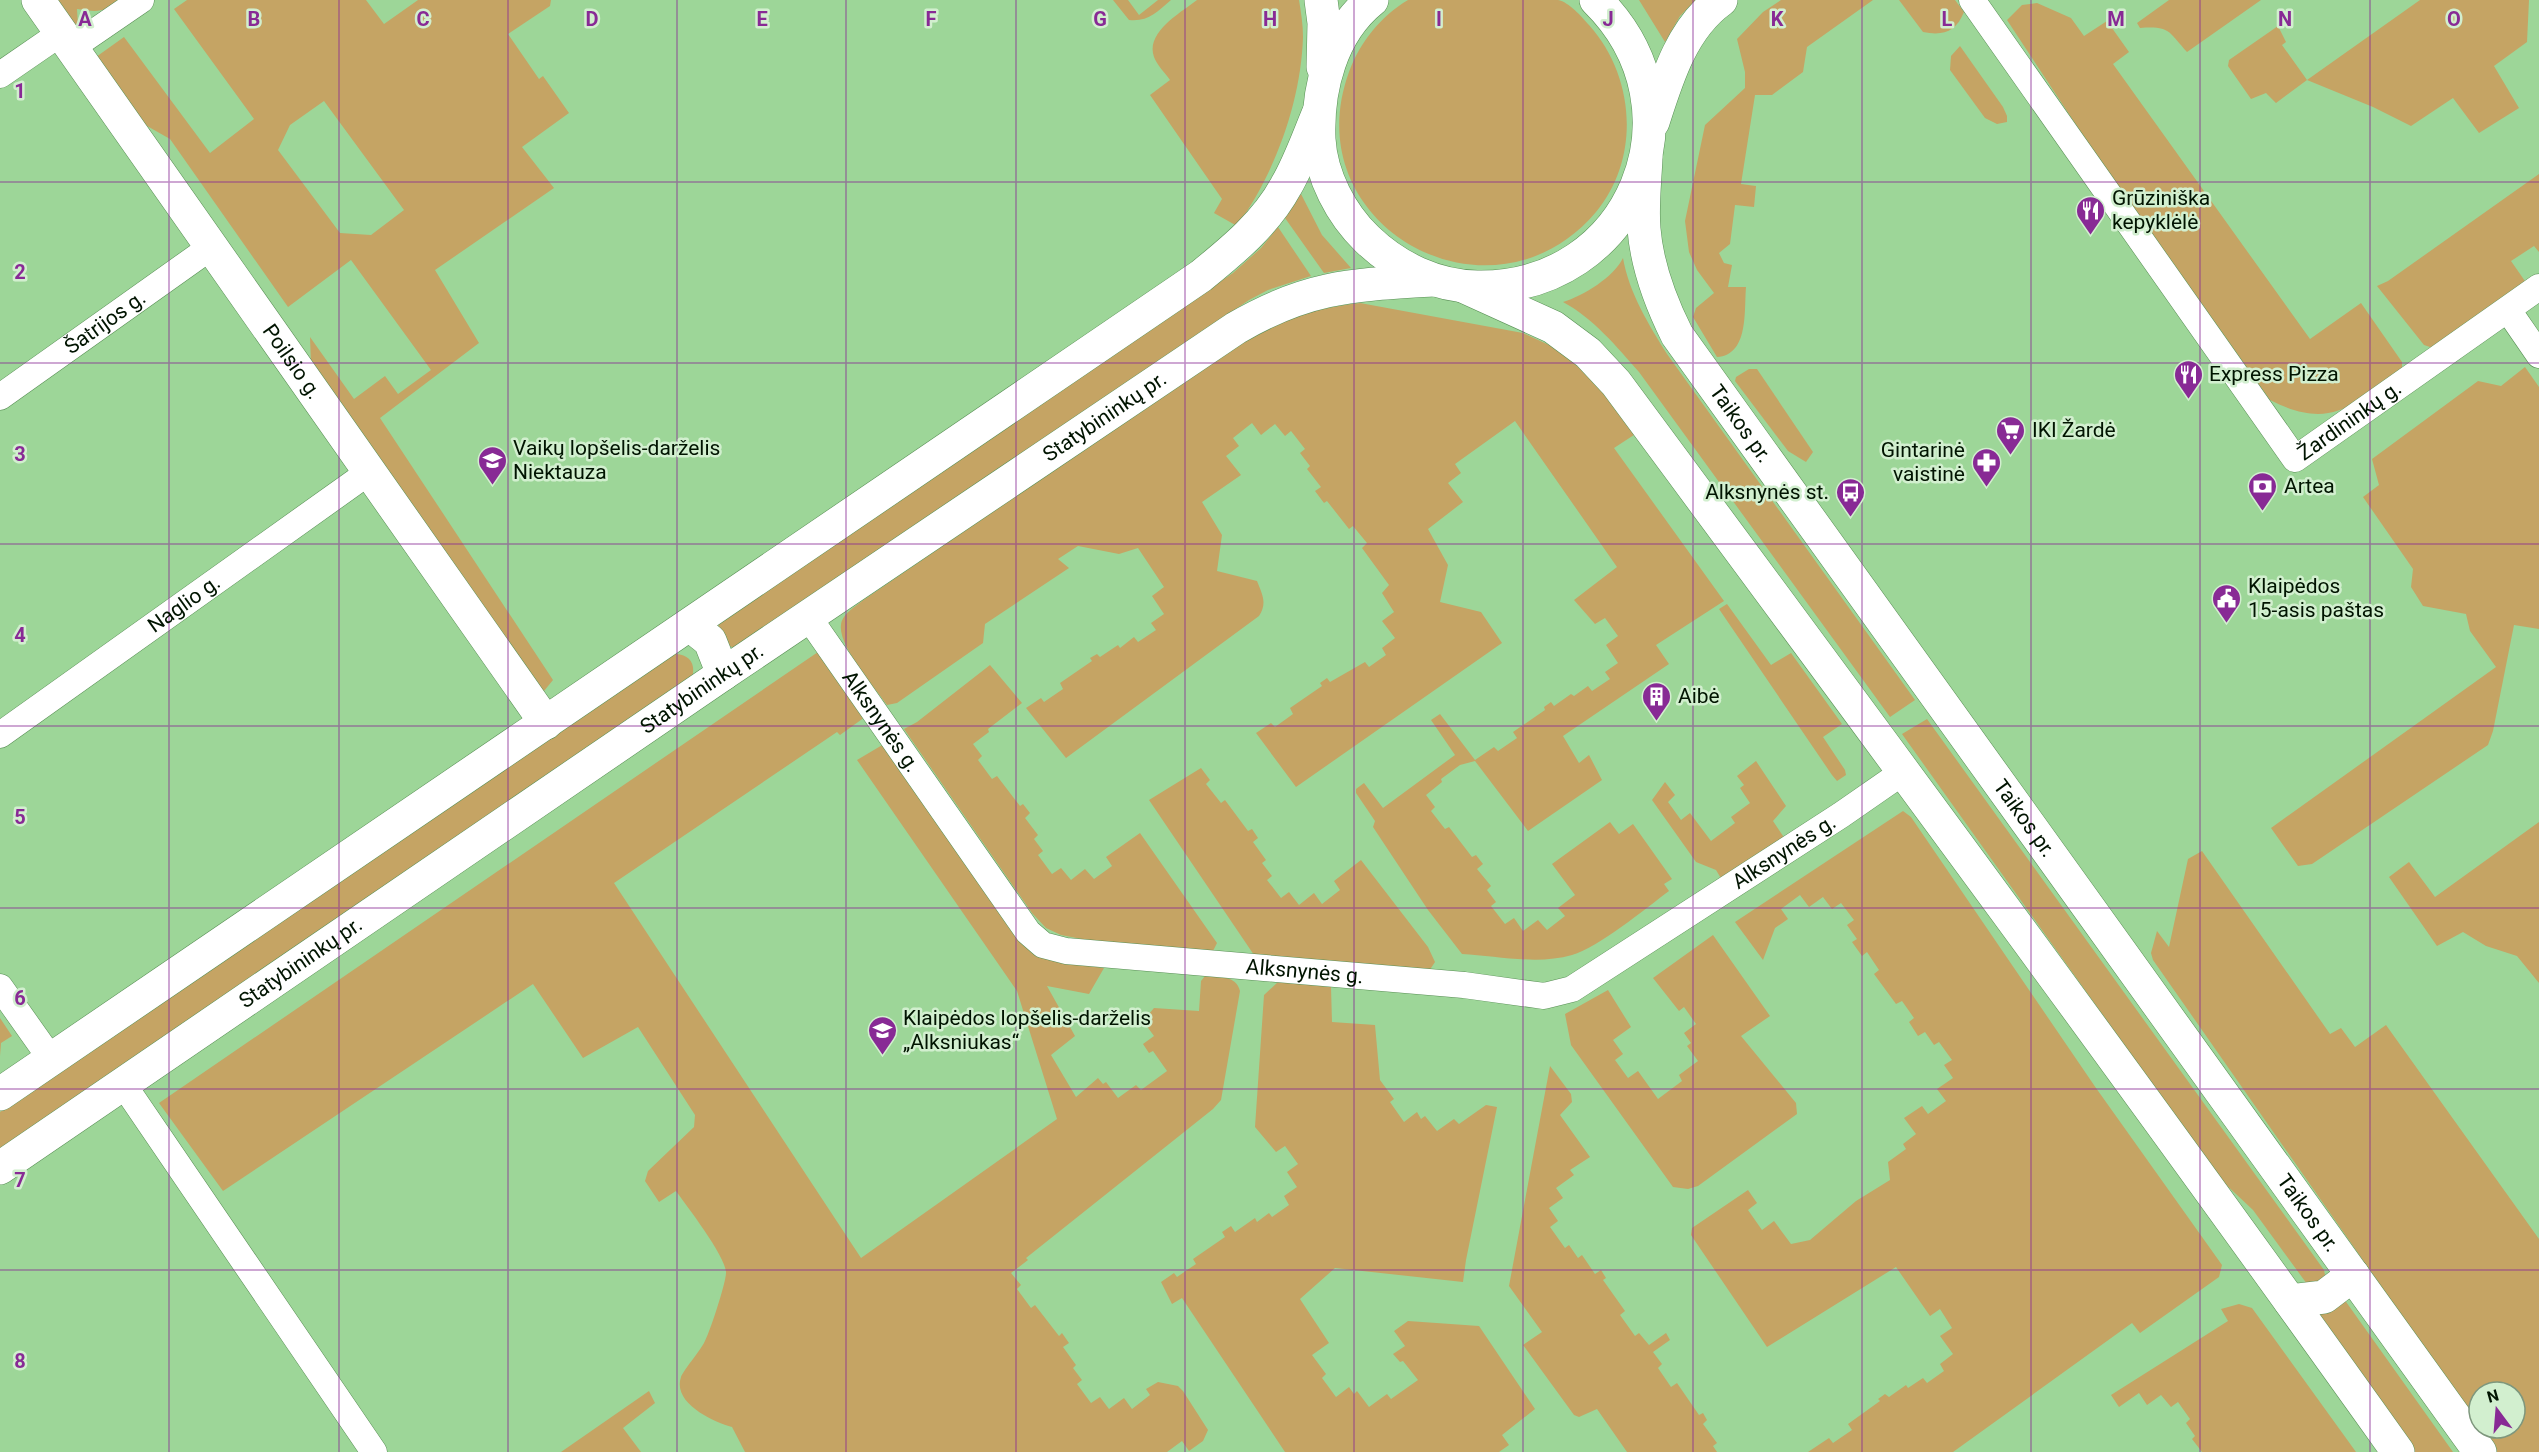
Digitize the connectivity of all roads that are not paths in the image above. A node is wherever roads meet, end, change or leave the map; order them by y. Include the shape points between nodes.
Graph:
1 (38, 0) edge
2 (141, 0) edge
3 (1321, 0) edge
4 (1372, 0) edge
5 (1596, 0) edge
6 (1721, 0) edge
7 (1972, 0) edge
8 (66, 40) junction
9 (0, 75) edge
10 (1320, 99) junction
11 (1648, 144) junction
12 (211, 246) junction
13 (1433, 280) junction
14 (1465, 287) junction
15 (2539, 287) edge
16 (2508, 310) junction
17 (2539, 355) edge
18 (0, 397) edge
19 (369, 472) junction
20 (809, 618) junction
21 (690, 625) junction
22 (723, 674) junction
23 (546, 723) junction
24 (0, 735) edge
25 (1903, 772) junction
26 (0, 987) edge
27 (51, 1059) junction
28 (123, 1084) junction
29 (0, 1094) edge
30 (0, 1168) edge
31 (2353, 1275) junction
32 (2290, 1301) junction
33 (374, 1452) edge
34 (2398, 1452) edge
35 (2480, 1452) edge

1 - 8 main road, Poilsio g.
2 - 8 street
3 - 10 main road via 1324,23
4 - 10 main road via 1348,27 1332,54
5 - 11 main road via 1612,15 1641,68 1649,99
6 - 11 main road via 1700,20 1672,65
7 - 16 street, Žardininkų g. via 2295,459
8 - 9 street
8 - 12 main road, Poilsio g.
10 - 13 main road via 1319,145 1326,176 1339,204 1379,250 1405,268
10 - 21 main road via 1286,186 1251,233 1201,276
11 - 14 main road via 1637,188 1622,214 1580,258 1525,283
11 - 31 main road, Taikos pr. via 1643,227 1650,271 1677,335
12 - 18 street, Šatrijos g.
12 - 19 main road, Poilsio g.
13 - 14 main road
13 - 20 main road, Statybininkų pr. via 1328,289 1267,310
14 - 25 main road via 1553,327 1588,353 1616,383
15 - 16 street, Žardininkų g.
16 - 17 street
19 - 23 main road, Poilsio g.
19 - 24 street, Naglio g.
20 - 22 main road, Statybininkų pr.
20 - 25 street, Alksnynės g. via 1028,932 1043,945 1066,951 1464,985 1544,996 1572,989
21 - 22 main road via 710,641
21 - 23 main road
22 - 28 main road, Statybininkų pr.
23 - 27 main road
25 - 32 main road
26 - 27 street
27 - 29 main road
28 - 30 main road, Statybininkų pr.
28 - 33 street
31 - 32 main road via 2324,1297
31 - 35 main road, Taikos pr.
32 - 34 main road

